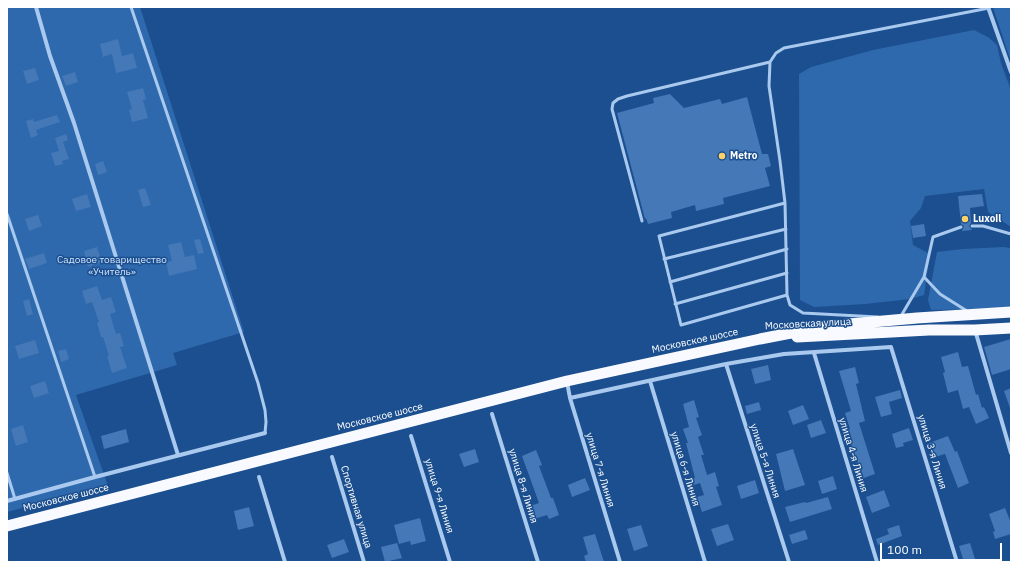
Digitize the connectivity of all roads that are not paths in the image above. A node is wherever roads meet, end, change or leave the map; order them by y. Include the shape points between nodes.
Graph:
1 (36, 7) edge
2 (131, 7) edge
3 (989, 7) edge
4 (770, 62) junction
5 (1011, 70) edge
6 (785, 203) junction
7 (7, 214) edge
8 (642, 221) dead end
9 (972, 226) dead end
10 (961, 227) dead end
11 (786, 229) junction
12 (1011, 234) edge
13 (787, 250) junction
14 (664, 259) junction
15 (787, 273) junction
16 (924, 277) junction
17 (670, 282) junction
18 (787, 295) junction
19 (675, 304) junction
20 (1011, 312) edge
21 (972, 315) junction
22 (871, 316) junction
23 (900, 320) junction
24 (862, 323) junction
25 (1011, 328) edge
26 (975, 330) junction
27 (760, 339) junction
28 (814, 353) junction
29 (726, 364) junction
30 (567, 381) junction
31 (650, 381) junction
32 (570, 398) junction
33 (492, 414) dead end
34 (265, 434) joint
35 (411, 436) dead end
36 (1011, 453) edge
37 (178, 455) junction
38 (332, 457) dead end
39 (7, 473) edge
40 (95, 477) junction
41 (259, 477) dead end
42 (15, 499) junction
43 (7, 502) edge
44 (7, 526) edge
45 (285, 562) edge
46 (364, 562) edge
47 (450, 562) edge
48 (538, 562) edge
49 (620, 562) edge
50 (705, 562) edge
51 (789, 562) edge
52 (878, 562) edge
53 (957, 562) edge

1 - 37 street
2 - 34 lane via 258,383 265,410
3 - 4 lane via 784,48
3 - 5 street
4 - 6 lane via 769,86
4 - 8 lane via 627,96 613,103 612,109
6 - 11 lane
6 - 14 lane via 659,236
7 - 40 lane
9 - 12 lane via 983,226
10 - 16 lane via 933,237
11 - 13 lane
11 - 14 lane
13 - 15 lane
13 - 17 lane
14 - 17 lane
15 - 18 lane
15 - 19 lane
16 - 21 lane via 940,294
16 - 23 lane
17 - 19 lane
18 - 19 lane via 681,325
18 - 22 lane via 790,305 803,314
20 - 21 highway, Московская улица
21 - 23 highway, Московская улица
22 - 23 lane
22 - 24 lane
23 - 24 highway, Московская улица
24 - 27 highway, Московская улица via 827,326
25 - 26 highway, Московская улица
26 - 27 highway, Московская улица
26 - 36 street
27 - 30 highway, Московское шоссе
28 - 29 street via 784,354
28 - 52 street, улица 4-я Линия
28 - 53 street, улица 3-я Линия via 891,347
29 - 31 street
29 - 51 street, улица 5-я Линия
30 - 32 street, улица 7-я Линия
30 - 44 highway, Московское шоссе
31 - 32 street
31 - 50 street, улица 6-я Линия
32 - 49 street, улица 7-я Линия
33 - 48 street, улица 8-я Линия
34 - 37 street
35 - 47 street, улица 9-я Линия
37 - 40 street
38 - 46 street, Спортивная улица
39 - 42 lane
40 - 42 street
41 - 45 street
42 - 43 street

